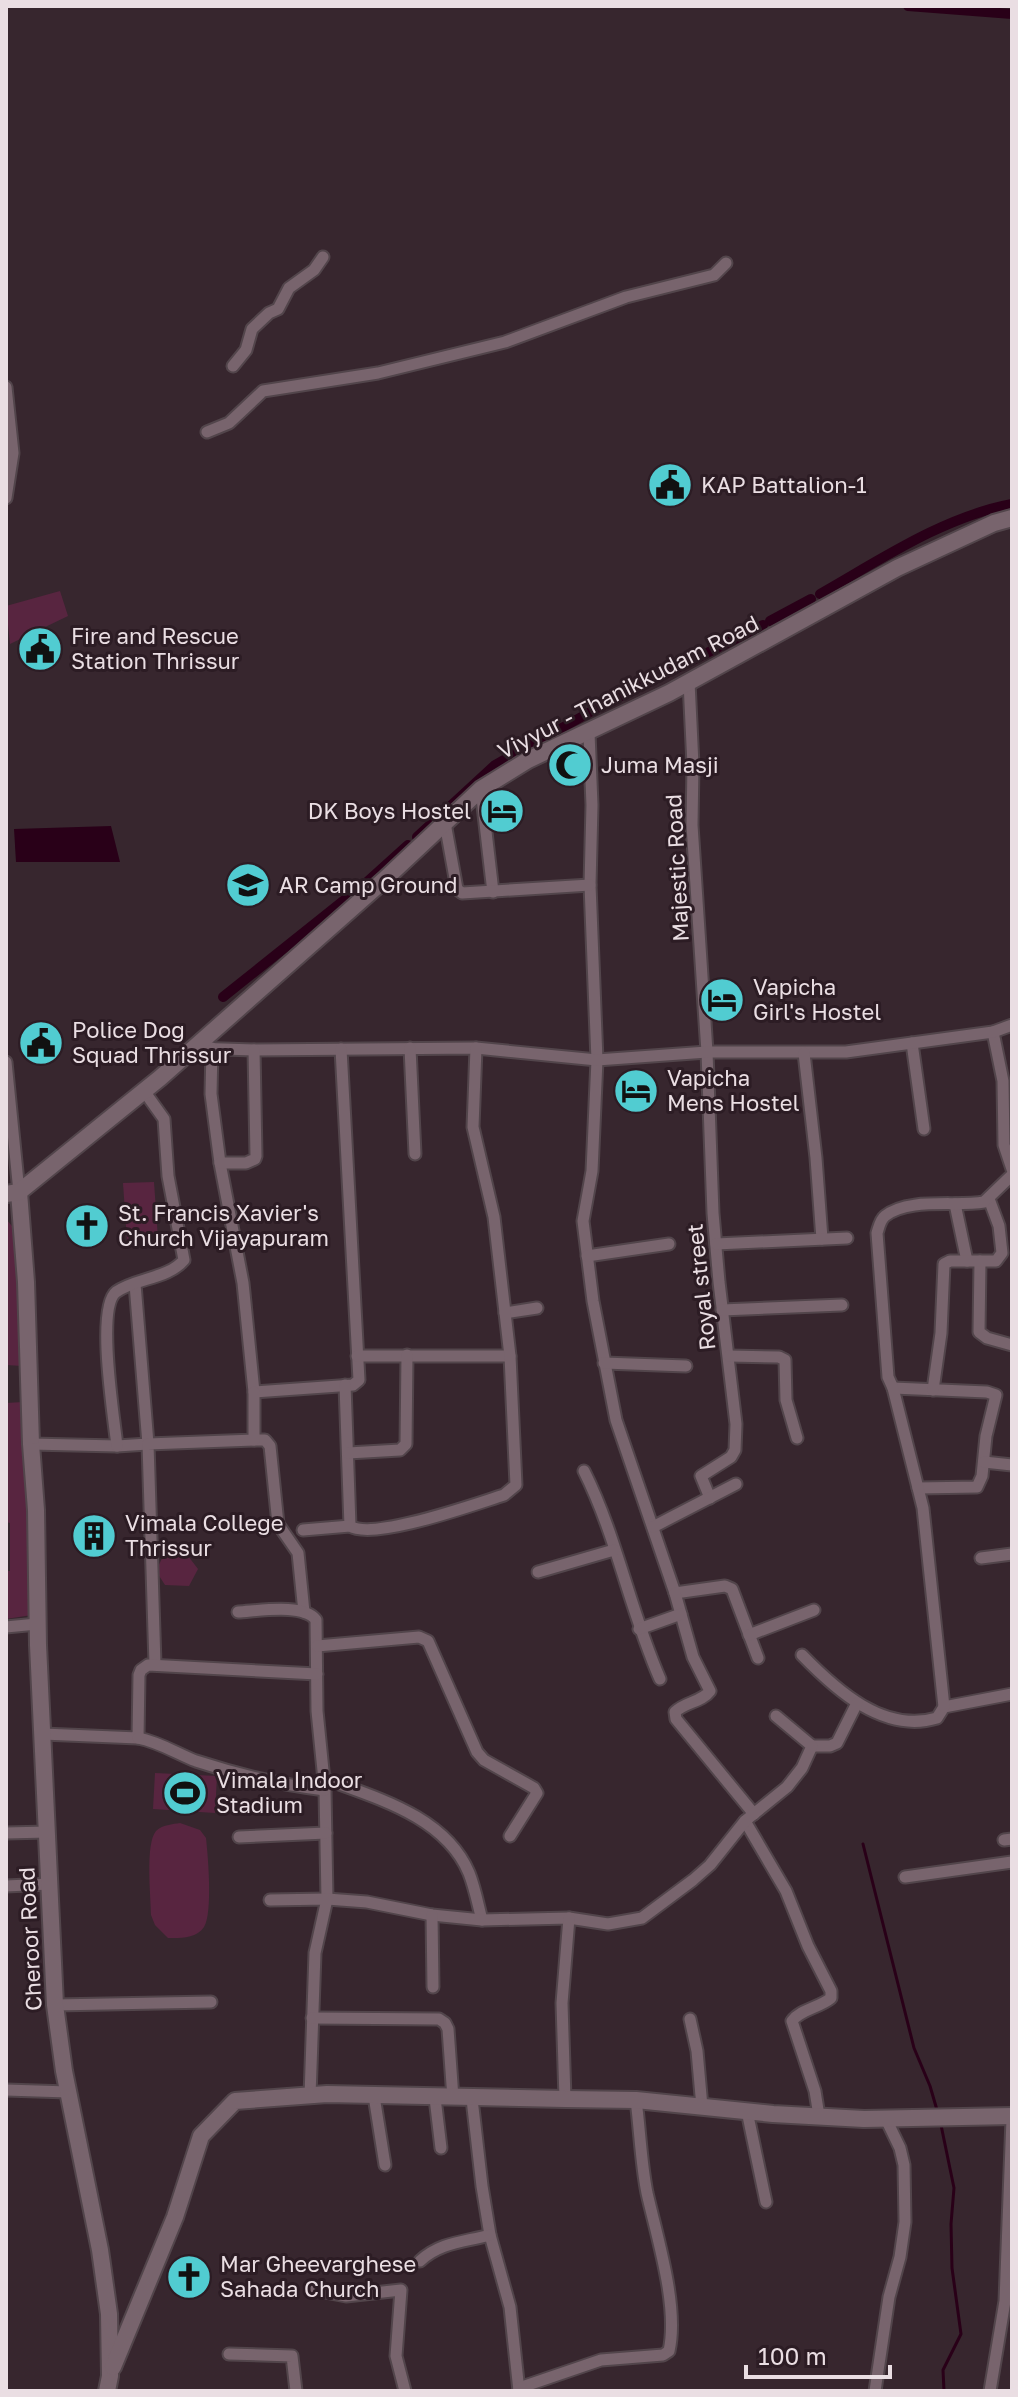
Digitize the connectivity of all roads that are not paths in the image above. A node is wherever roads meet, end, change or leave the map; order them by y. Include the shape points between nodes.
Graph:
1 (323, 257) dead end
2 (726, 263) dead end
3 (233, 366) dead end
4 (6, 387) edge
5 (207, 432) dead end
6 (6, 498) edge
7 (1012, 518) edge
8 (689, 682) junction
9 (589, 733) junction
10 (481, 789) junction
11 (445, 823) junction
12 (590, 885) junction
13 (493, 892) junction
14 (1012, 1025) edge
15 (993, 1032) junction
16 (912, 1043) junction
17 (193, 1048) junction
18 (212, 1048) junction
19 (410, 1048) junction
20 (476, 1048) junction
21 (341, 1049) junction
22 (254, 1050) junction
23 (707, 1052) junction
24 (804, 1053) junction
25 (597, 1060) junction
26 (6, 1062) edge
27 (1008, 1080) edge
28 (144, 1091) junction
29 (1008, 1121) edge
30 (924, 1129) dead end
31 (415, 1154) dead end
32 (220, 1163) junction
33 (1012, 1172) edge
34 (12, 1193) edge
35 (989, 1199) junction
36 (955, 1204) junction
37 (847, 1238) dead end
38 (822, 1239) junction
39 (669, 1244) dead end
40 (716, 1244) junction
41 (1007, 1253) edge
42 (587, 1256) junction
43 (974, 1261) junction
44 (135, 1284) junction
45 (842, 1305) dead end
46 (537, 1308) dead end
47 (722, 1310) junction
48 (505, 1313) junction
49 (1012, 1345) edge
50 (407, 1355) junction
51 (357, 1356) junction
52 (510, 1356) junction
53 (729, 1356) junction
54 (604, 1363) junction
55 (686, 1366) dead end
56 (345, 1385) junction
57 (893, 1388) junction
58 (933, 1390) junction
59 (254, 1392) junction
60 (797, 1438) dead end
61 (254, 1440) junction
62 (31, 1444) junction
63 (148, 1444) junction
64 (117, 1446) junction
65 (348, 1453) junction
66 (984, 1462) junction
67 (1012, 1465) edge
68 (584, 1471) dead end
69 (736, 1484) dead end
70 (918, 1488) junction
71 (710, 1498) junction
72 (350, 1526) junction
73 (653, 1527) junction
74 (303, 1530) dead end
75 (614, 1550) junction
76 (1012, 1554) edge
77 (981, 1558) dead end
78 (538, 1572) dead end
79 (675, 1593) junction
80 (814, 1610) dead end
81 (238, 1612) dead end
82 (304, 1612) junction
83 (681, 1614) junction
84 (37, 1624) junction
85 (6, 1627) edge
86 (639, 1629) junction
87 (749, 1635) junction
88 (317, 1646) junction
89 (802, 1655) dead end
90 (758, 1658) dead end
91 (155, 1664) junction
92 (317, 1674) junction
93 (660, 1679) dead end
94 (1012, 1694) edge
95 (857, 1703) junction
96 (944, 1707) junction
97 (776, 1716) dead end
98 (43, 1734) junction
99 (138, 1738) junction
100 (812, 1746) junction
101 (324, 1784) junction
102 (749, 1817) junction
103 (47, 1832) junction
104 (6, 1833) edge
105 (326, 1833) junction
106 (510, 1836) dead end
107 (239, 1837) dead end
108 (1012, 1862) edge
109 (905, 1877) dead end
110 (49, 1884) junction
111 (6, 1886) edge
112 (327, 1899) junction
113 (270, 1900) dead end
114 (432, 1915) junction
115 (569, 1918) junction
116 (482, 1920) junction
117 (433, 1987) dead end
118 (211, 2002) dead end
119 (55, 2005) junction
120 (312, 2018) junction
121 (690, 2019) dead end
122 (6, 2090) edge
123 (68, 2092) junction
124 (310, 2096) junction
125 (374, 2096) junction
126 (435, 2098) junction
127 (453, 2098) junction
128 (472, 2099) junction
129 (565, 2099) junction
130 (636, 2100) junction
131 (702, 2107) junction
132 (747, 2111) junction
133 (819, 2116) junction
134 (1012, 2118) edge
135 (886, 2119) junction
136 (441, 2148) dead end
137 (385, 2165) dead end
138 (766, 2202) dead end
139 (490, 2235) junction
140 (420, 2261) dead end
141 (310, 2289) dead end
142 (229, 2354) dead end
143 (108, 2384) edge
144 (519, 2389) edge
145 (296, 2391) edge
146 (405, 2391) edge
147 (875, 2391) edge
148 (990, 2391) edge

1 - 3 street via 289,288 278,309 252,329
2 - 5 street via 714,275 626,297 505,342 378,373 263,391 229,423
4 - 6 street via 13,453
7 - 8 main road, Viyyur - Thanikkudam Road via 897,568
8 - 9 main road, Viyyur - Thanikkudam Road
8 - 23 street, Majestic Road
9 - 10 main road, Viyyur - Thanikkudam Road via 528,760
9 - 12 street
10 - 11 main road, Viyyur - Thanikkudam Road
10 - 13 street
11 - 13 street via 459,892
11 - 17 main road, Viyyur - Thanikkudam Road
12 - 13 street
12 - 25 street
14 - 15 street
15 - 16 street
15 - 27 street
16 - 24 street
16 - 30 street
17 - 18 street
17 - 28 main road, Viyyur - Thanikkudam Road
18 - 22 street
18 - 32 street via 211,1094
19 - 20 street
19 - 21 street
19 - 31 street
20 - 25 street
20 - 48 street via 473,1127 494,1217
21 - 22 street
21 - 51 street
22 - 32 street via 256,1156 246,1163
23 - 24 street
23 - 25 street
23 - 40 street, Royal street
24 - 38 street
25 - 42 street via 592,1171 583,1221
26 - 34 street
27 - 29 street
28 - 34 main road, Viyyur - Thanikkudam Road
28 - 44 street via 164,1119 168,1176 184,1260
29 - 33 street via 1004,1145
32 - 59 street via 243,1283
33 - 35 street
34 - 62 main road, Cheroor Road via 26,1282
35 - 36 street
35 - 41 street
36 - 43 street
36 - 57 street via 919,1205 881,1220 877,1233
37 - 38 street
38 - 40 street
39 - 42 street
40 - 47 street, Royal street
41 - 43 street via 996,1261
42 - 54 street
43 - 49 street via 979,1332
43 - 58 street via 950,1261 943,1267
44 - 63 street
44 - 64 street via 114,1294 105,1319
45 - 47 street
46 - 48 street
47 - 53 street, Royal street
48 - 52 street
50 - 51 street
50 - 52 street
50 - 65 street via 406,1444 400,1450
51 - 56 street via 359,1380
52 - 72 street via 516,1485 504,1495 399,1526
53 - 60 street via 785,1360 786,1400
53 - 71 street, Royal street via 735,1450 701,1476
54 - 55 street
54 - 73 street via 616,1420
56 - 59 street
56 - 65 street
57 - 58 street
57 - 70 street
58 - 66 street via 996,1395
59 - 61 street
61 - 63 street
61 - 82 street via 270,1446 278,1524 298,1553
62 - 64 street
62 - 84 main road, Cheroor Road
63 - 64 street
63 - 91 street
65 - 72 street
66 - 67 street
66 - 70 street via 974,1488
68 - 75 street
69 - 71 street
70 - 96 street
71 - 73 street
72 - 74 street
73 - 79 street
75 - 78 street
75 - 86 street
76 - 77 street
79 - 83 street
79 - 87 street via 732,1589
80 - 87 street
81 - 82 street
82 - 88 street via 316,1620
83 - 86 street
83 - 102 street via 710,1691 678,1708 676,1719
84 - 85 street
84 - 98 main road, Cheroor Road
86 - 93 street
87 - 90 street
88 - 92 street
88 - 106 street via 419,1637 428,1641 477,1752 537,1793
89 - 95 street
91 - 92 street
91 - 99 street via 141,1670
92 - 101 street
94 - 96 street
95 - 96 street via 885,1717 923,1722 937,1718
95 - 100 street via 837,1743
97 - 100 street
98 - 99 street
98 - 103 main road, Cheroor Road
99 - 101 street via 243,1776 291,1786
100 - 102 street via 787,1787
101 - 105 street
101 - 116 street via 424,1821 447,1840 468,1871
102 - 115 street via 710,1865 642,1918 608,1924
102 - 133 street via 831,1991 823,2005 792,2021
103 - 104 street
103 - 110 main road, Cheroor Road
105 - 107 street
105 - 112 street
108 - 109 street
110 - 111 street
110 - 119 main road, Cheroor Road
112 - 113 street
112 - 114 street
112 - 120 street via 315,1953
114 - 116 street
114 - 117 street
115 - 116 street
115 - 129 street via 562,2003
118 - 119 street
119 - 123 main road, Cheroor Road
120 - 124 street
120 - 127 street via 439,2019 448,2029
121 - 131 street
122 - 123 street
123 - 143 main road, Cheroor Road via 109,2314
124 - 125 main road
124 - 143 main road via 235,2101 201,2136 175,2217
125 - 126 main road
125 - 137 street
126 - 127 main road
126 - 136 street
127 - 128 main road
128 - 129 main road
128 - 139 street
129 - 130 main road
130 - 131 main road
130 - 144 street via 672,2325 669,2351 583,2364
131 - 132 main road
132 - 133 main road
132 - 138 street
133 - 135 main road
134 - 135 main road
134 - 148 street via 1005,2301
135 - 147 street via 904,2165 905,2222
139 - 140 street via 445,2244
139 - 144 street via 510,2307
141 - 146 street via 346,2296 401,2290 396,2356
142 - 145 street via 292,2356

